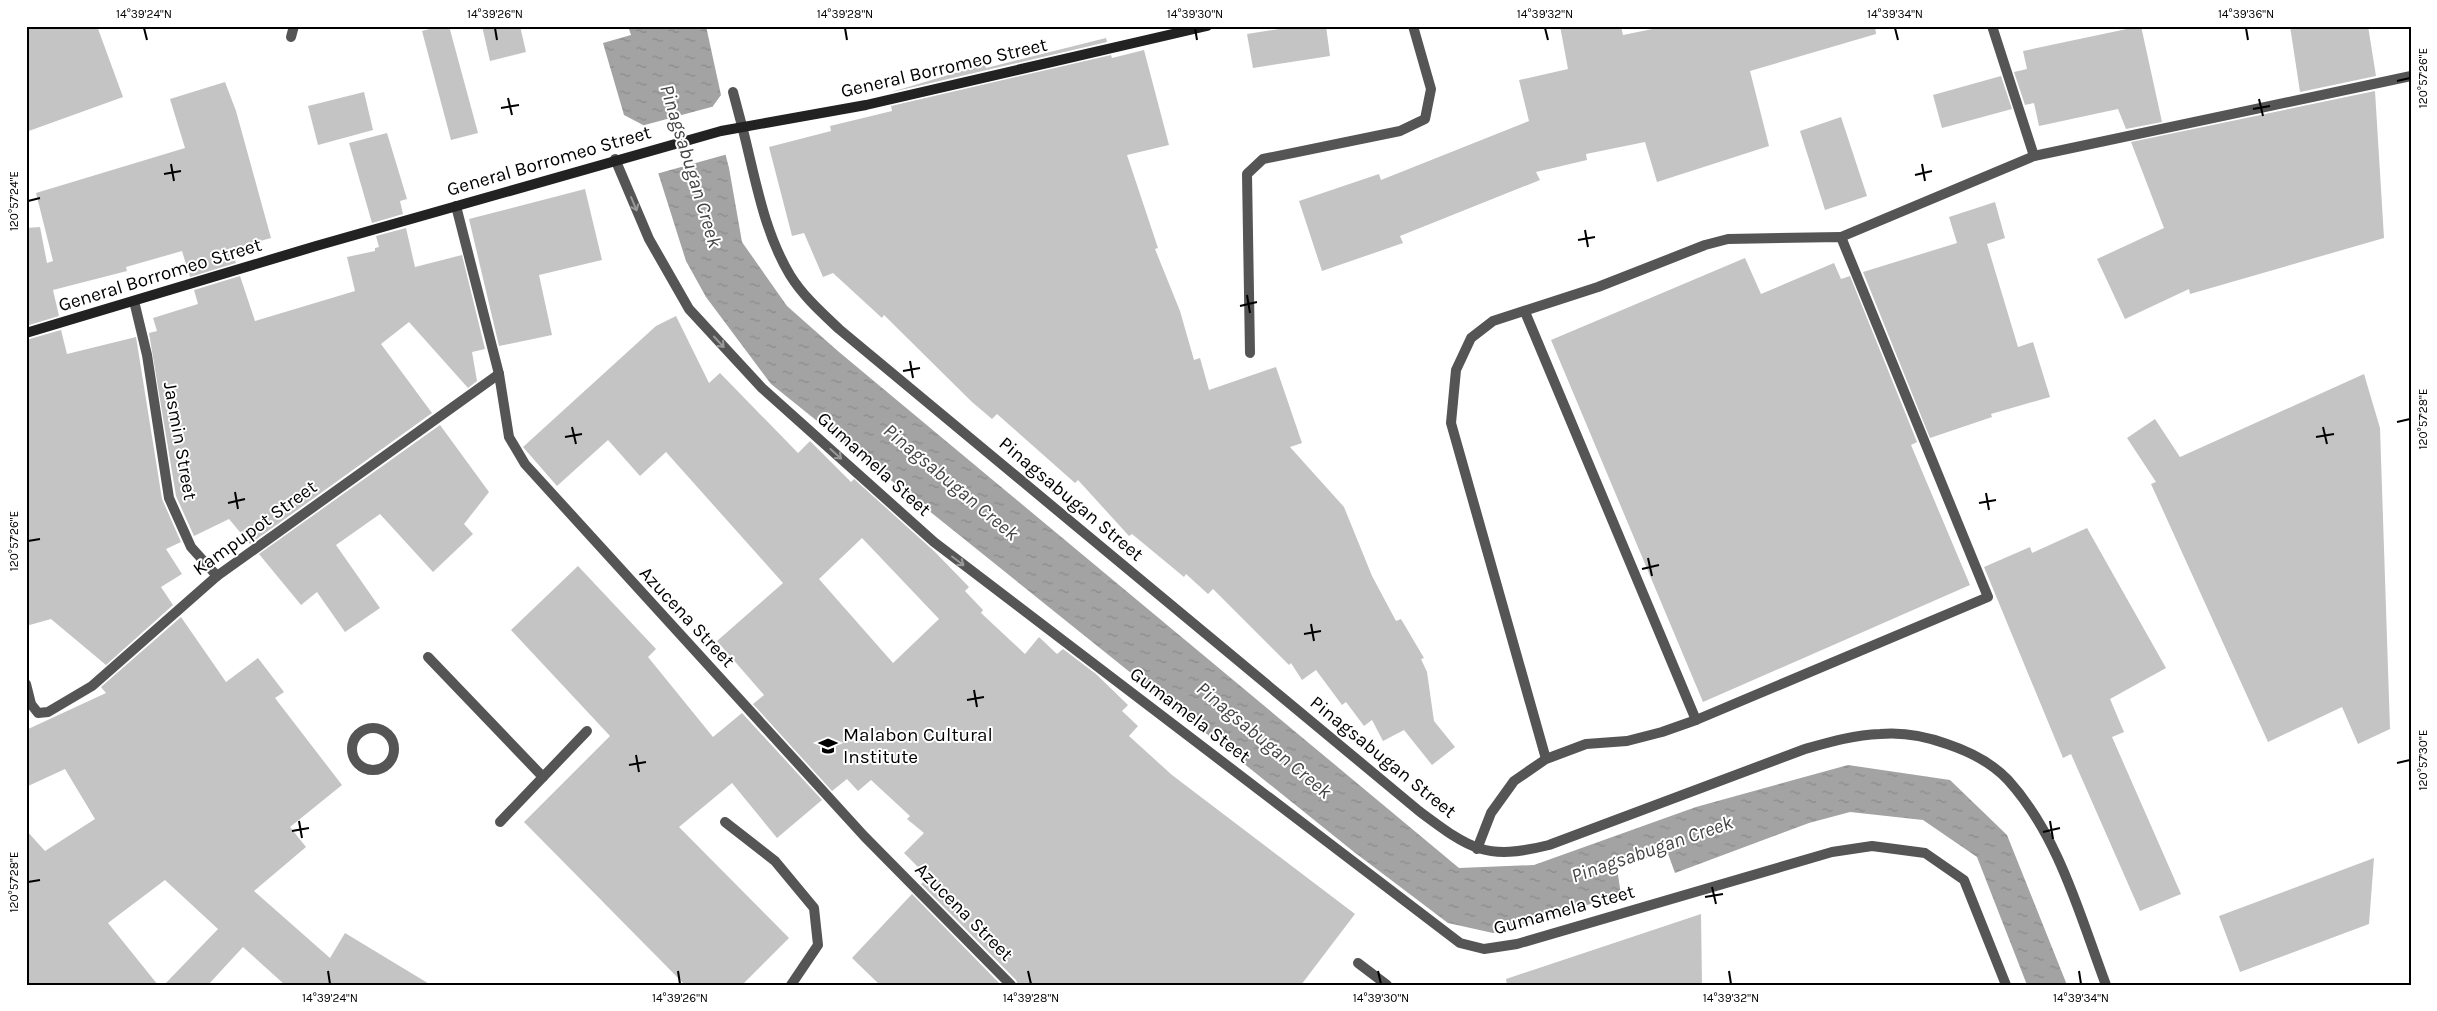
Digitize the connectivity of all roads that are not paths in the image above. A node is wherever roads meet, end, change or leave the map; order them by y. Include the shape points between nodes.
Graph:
1 (1207, 26) edge
2 (1413, 26) edge
3 (1992, 26) edge
4 (2411, 76) edge
5 (733, 92) dead end
6 (742, 126) junction
7 (2034, 156) junction
8 (615, 160) junction
9 (456, 206) junction
10 (1841, 237) junction
11 (134, 301) junction
12 (1526, 312) junction
13 (26, 333) edge
14 (1250, 353) dead end
15 (499, 374) junction
16 (216, 576) junction
17 (428, 657) dead end
18 (26, 684) edge
19 (1696, 720) junction
20 (362, 731) joint
21 (587, 731) dead end
22 (1546, 759) junction
23 (543, 777) junction
24 (500, 822) dead end
25 (724, 822) dead end
26 (1477, 849) junction
27 (1358, 963) dead end
28 (791, 985) edge
29 (1011, 985) edge
30 (1387, 985) edge
31 (2006, 985) edge
32 (2106, 985) edge

1 - 6 street, General Borromeo Street via 866,105
2 - 14 street via 1430,89 1425,119 1400,131 1263,159 1246,174
3 - 7 street
4 - 7 street
5 - 6 street, Pinagsabugan Street
6 - 8 street, General Borromeo Street
6 - 26 street, Pinagsabugan Street via 764,215 790,275 811,303 1419,811 1451,835
7 - 10 street
8 - 9 street, General Borromeo Street
8 -> 31 street, Gumamela Steet via 649,240 688,309 762,388 934,542 1460,944 1484,949 1517,944 1832,852 1872,846 1924,853 1964,880
9 - 11 street, General Borromeo Street
9 - 15 street, Azucena Street
10 - 12 street via 1728,239
10 - 19 street via 1988,597
11 - 13 street, General Borromeo Street
11 - 16 street, Jasmin Street via 147,355 169,498 191,547
12 - 19 street
12 - 22 street via 1493,321 1471,338 1456,370 1452,424
15 - 16 street, Kampupot Street
15 - 29 street, Azucena Street via 509,437 524,464 864,836
16 - 18 street, Kampupot Street via 92,686 48,712 38,713
17 - 23 street
19 - 22 street via 1627,741 1586,744
20 - 20 street via 354,739 355,761 374,771 385,768 392,760 391,738 383,730 372,728
21 - 23 street
22 - 26 street via 1514,781 1491,813
23 - 24 street
25 - 28 street via 775,861 814,908 818,945
26 - 32 street, Pinagsabugan Street via 1523,852 1549,845 1805,749 1843,738 1881,733 1925,736 1969,752 2007,779 2041,824 2064,873
27 - 30 street

